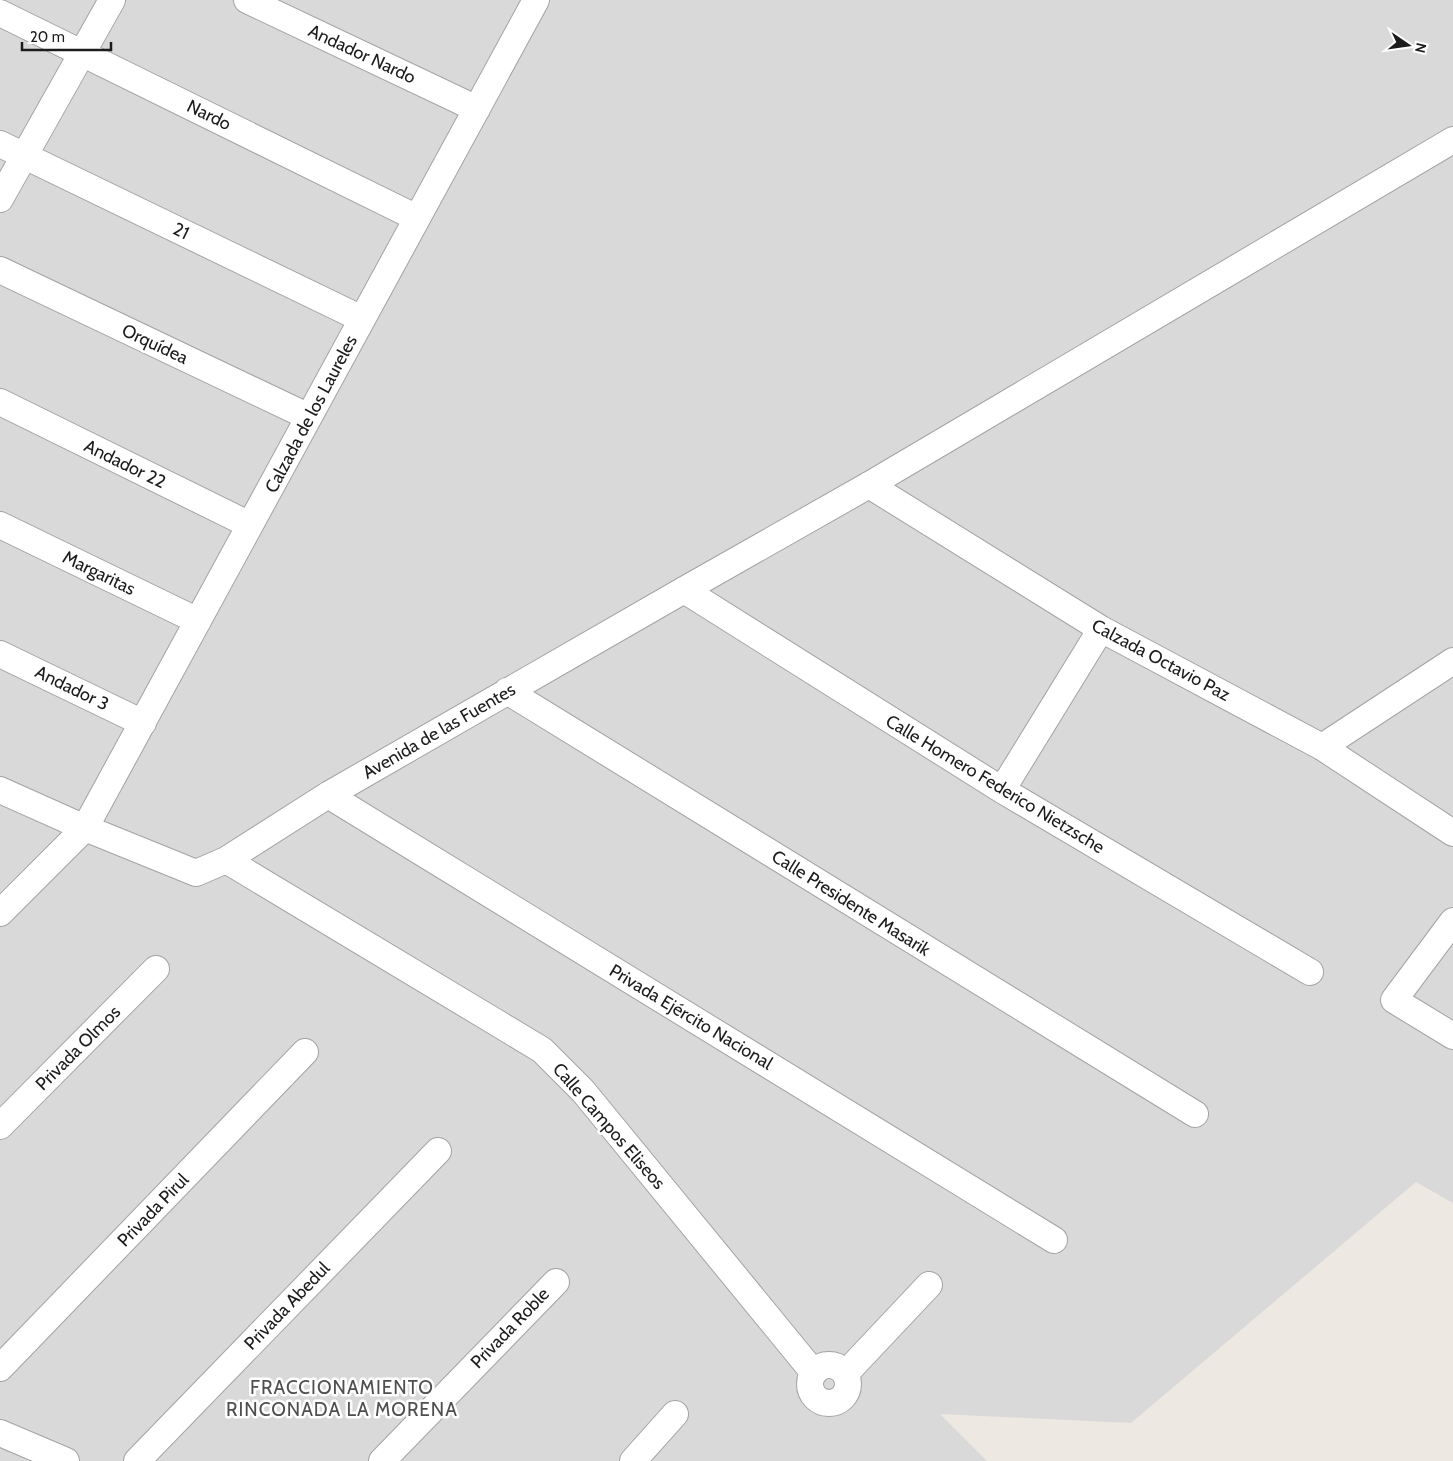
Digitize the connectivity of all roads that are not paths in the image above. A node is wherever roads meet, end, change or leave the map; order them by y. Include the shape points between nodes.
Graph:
1 (112, 0) edge
2 (247, 0) edge
3 (526, 3) edge
4 (0, 12) edge
5 (83, 54) junction
6 (477, 109) junction
7 (1453, 140) edge
8 (0, 144) edge
9 (24, 156) junction
10 (0, 199) edge
11 (417, 218) junction
12 (0, 270) edge
13 (362, 319) junction
14 (0, 402) edge
15 (309, 417) junction
16 (869, 486) junction
17 (0, 525) edge
18 (250, 525) junction
19 (684, 590) junction
20 (198, 621) junction
21 (1101, 629) junction
22 (0, 654) edge
23 (1453, 661) edge
24 (507, 691) junction
25 (143, 723) junction
26 (1322, 747) junction
27 (0, 790) edge
28 (1002, 790) junction
29 (328, 795) junction
30 (85, 828) junction
31 (1453, 833) edge
32 (226, 860) junction
33 (0, 914) edge
34 (1453, 921) edge
35 (156, 969) dead end
36 (1310, 972) dead end
37 (1453, 1036) edge
38 (305, 1052) dead end
39 (1195, 1114) dead end
40 (0, 1126) edge
41 (438, 1152) dead end
42 (1054, 1240) dead end
43 (556, 1282) dead end
44 (929, 1285) dead end
45 (0, 1368) edge
46 (814, 1373) junction
47 (846, 1373) junction
48 (675, 1414) dead end
49 (0, 1433) edge
50 (66, 1461) edge
51 (137, 1461) edge
52 (382, 1461) edge
53 (633, 1461) edge

1 - 5 street
2 - 6 street, Andador Nardo
3 - 6 street, Calzada de los Laureles
4 - 5 street, Nardo
5 - 9 street
5 - 11 street, Nardo
6 - 11 street, Calzada de los Laureles
7 - 16 street, Avenida de las Fuentes
8 - 9 street, 21
9 - 10 street
9 - 13 street, 21
11 - 13 street, Calzada de los Laureles
12 - 15 street, Orquídea
13 - 15 street, Calzada de los Laureles
14 - 18 street, Andador 22
15 - 18 street, Calzada de los Laureles
16 - 19 street, Avenida de las Fuentes
16 - 21 street, Calzada Octavio Paz
17 - 20 street, Margaritas
18 - 20 street, Calzada de los Laureles
19 - 24 street, Avenida de las Fuentes
19 - 28 street, Calle Homero Federico Nietzsche
20 - 25 street, Calzada de los Laureles
21 - 26 street, Calzada Octavio Paz
21 - 28 street
22 - 25 street, Andador 3
23 - 26 street
24 - 29 street, Avenida de las Fuentes
24 - 39 street, Calle Presidente Masarik
25 - 30 street, Calzada de los Laureles
26 - 31 street, Calzada Octavio Paz
27 - 30 street, Avenida de las Fuentes
28 - 36 street, Calle Homero Federico Nietzsche
29 - 32 street, Avenida de las Fuentes
29 - 42 street, Privada Ejército Nacional
30 - 32 street, Avenida de las Fuentes via 196,873
30 - 33 street, Calzada de los Laureles
32 - 46 street, Calle Campos Eliseos via 542,1050 583,1091
34 - 37 street via 1394,1000
35 - 40 street, Privada Olmos
38 - 45 street, Privada Pirul
41 - 51 street, Privada Abedul
43 - 52 street, Privada Roble
44 - 47 street
46 - 47 street via 824,1366 836,1366
46 - 47 street via 810,1386 816,1398 829,1404 842,1398 846,1392 849,1386
48 - 53 street
49 - 50 street

